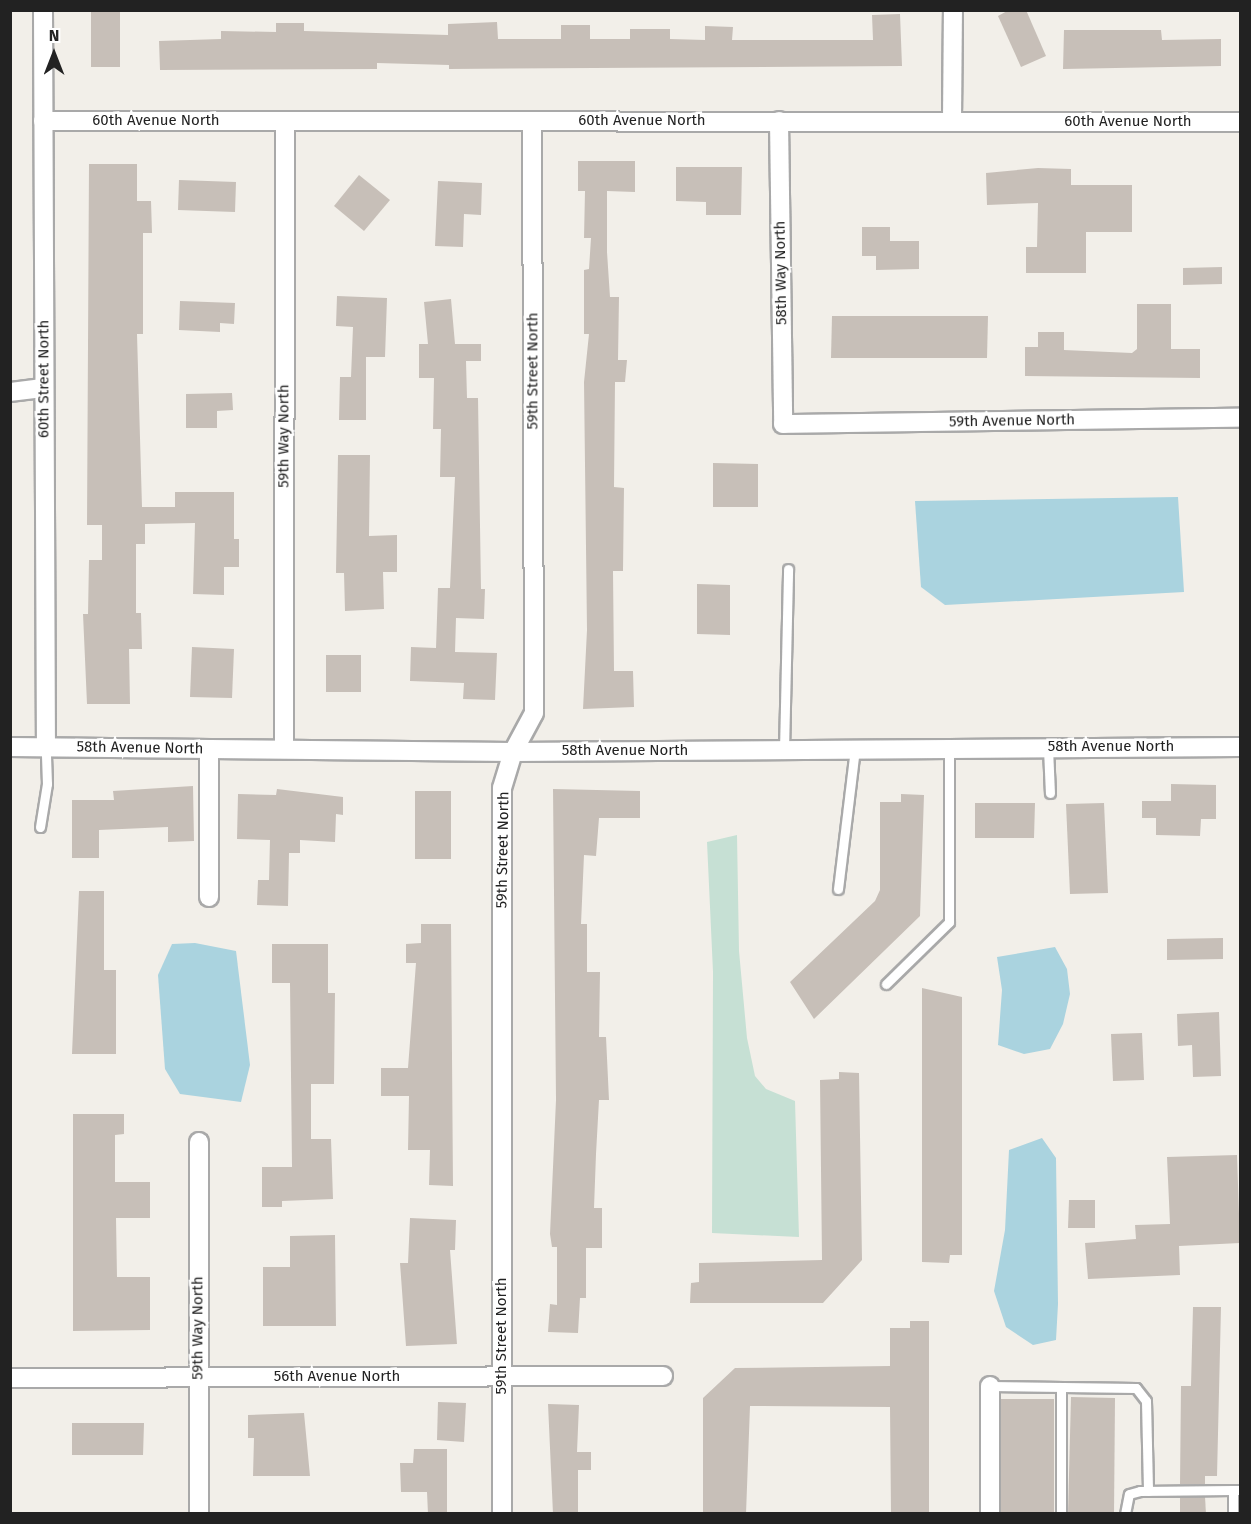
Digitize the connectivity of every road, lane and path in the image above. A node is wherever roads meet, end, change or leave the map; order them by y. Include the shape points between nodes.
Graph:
1 (43, 10) edge
2 (953, 10) edge
3 (43, 121) junction
4 (532, 121) junction
5 (779, 121) junction
6 (952, 121) junction
7 (285, 122) junction
8 (1240, 122) edge
9 (44, 388) junction
10 (10, 392) edge
11 (1240, 418) edge
12 (783, 424) joint
13 (788, 569) dead end
14 (10, 747) edge
15 (46, 747) junction
16 (1240, 747) edge
17 (1048, 748) junction
18 (209, 749) junction
19 (284, 749) junction
20 (855, 749) junction
21 (949, 749) junction
22 (784, 750) junction
23 (513, 752) junction
24 (1050, 793) dead end
25 (40, 827) dead end
26 (838, 889) dead end
27 (209, 897) dead end
28 (886, 984) dead end
29 (199, 1142) dead end
30 (663, 1376) dead end
31 (198, 1377) junction
32 (502, 1377) junction
33 (10, 1378) edge
34 (990, 1386) joint
35 (1061, 1387) junction
36 (1237, 1490) edge
37 (1148, 1491) junction
38 (199, 1514) edge
39 (502, 1514) edge
40 (990, 1514) edge
41 (1061, 1514) edge
42 (1125, 1514) edge
43 (1233, 1514) edge

1 - 3 street, 60th Street North
2 - 6 street
3 - 7 street, 60th Avenue North
3 - 9 street, 60th Street North
4 - 5 street, 60th Avenue North
4 - 7 street, 60th Avenue North
4 - 23 street, 59th Street North via 534,713
5 - 6 street, 60th Avenue North
5 - 12 street, 58th Way North
6 - 8 street, 60th Avenue North
7 - 19 street, 59th Way North
9 - 10 street
9 - 15 street, 60th Street North
11 - 12 street, 59th Avenue North
13 - 22 lane
14 - 15 street, 58th Avenue North
15 - 18 street, 58th Avenue North
15 - 25 lane via 47,784
16 - 17 street, 58th Avenue North
17 - 21 street, 58th Avenue North
17 - 24 lane
18 - 19 street, 58th Avenue North
18 - 27 street
19 - 23 street, 58th Avenue North
20 - 21 street, 58th Avenue North
20 - 22 street, 58th Avenue North
20 - 26 lane
21 - 28 lane via 949,922
22 - 23 street, 58th Avenue North
23 - 32 street, 59th Street North via 502,788
29 - 31 street, 59th Way North
30 - 32 street, 56th Avenue North
31 - 32 street, 56th Avenue North
31 - 33 street, 56th Avenue North
31 - 38 street, 59th Way North
32 - 39 street, 59th Street North
34 - 35 lane
34 - 40 street
35 - 37 lane via 1136,1388 1146,1401
35 - 41 lane
36 - 37 lane
36 - 43 lane
37 - 42 lane via 1130,1494

